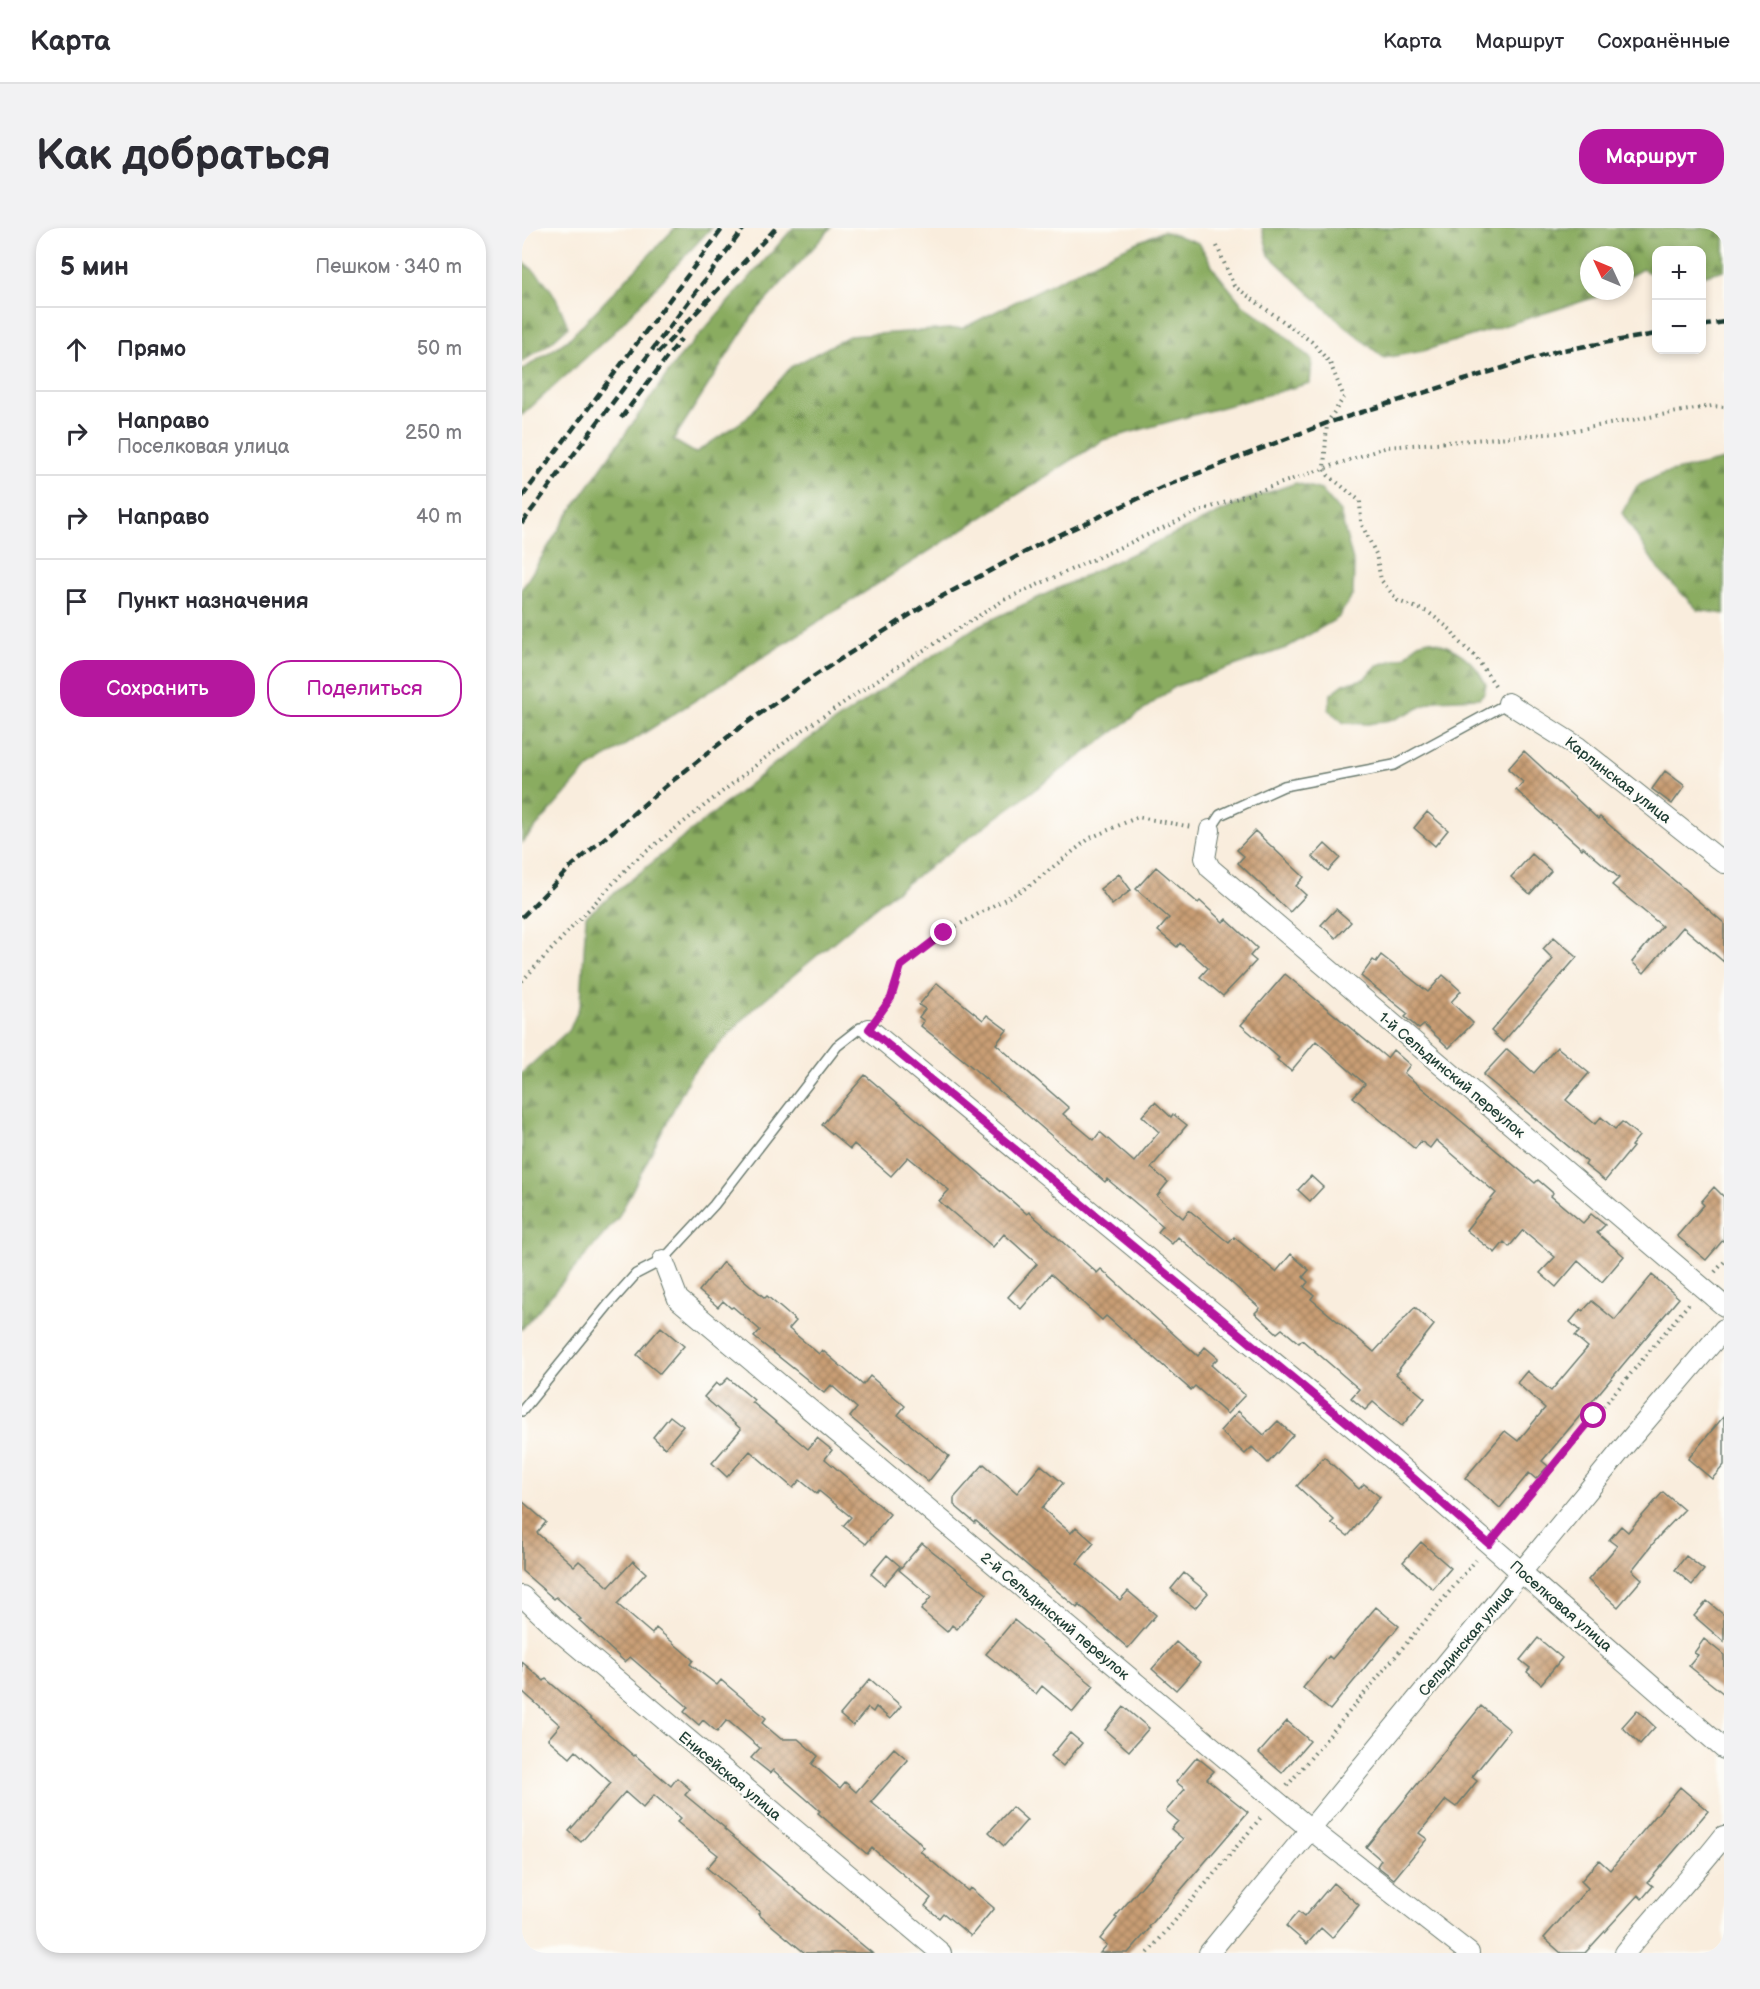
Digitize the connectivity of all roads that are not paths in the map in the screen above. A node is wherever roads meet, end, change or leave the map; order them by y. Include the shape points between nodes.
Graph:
1 (1508, 703) joint
2 (1210, 830) joint
3 (1724, 863) edge
4 (869, 1029) joint
5 (663, 1260) junction
6 (1724, 1306) edge
7 (1724, 1329) edge
8 (522, 1411) edge
9 (1522, 1573) junction
10 (522, 1596) edge
11 (1724, 1749) edge
12 (1310, 1829) junction
13 (1724, 1836) edge
14 (941, 1953) edge
15 (1209, 1953) edge
16 (1469, 1953) edge
17 (1625, 1953) edge

1 - 2 lane via 1394,765 1284,786 1220,814
1 - 3 street, Карлинская улица via 1578,747
2 - 6 street, 1-й Сельдинский переулок via 1205,858 1210,868
4 - 5 lane via 860,1028 837,1046 714,1204
4 - 9 street, Поселковая улица via 1386,1454
5 - 8 lane via 636,1274
5 - 12 street, 2-й Сельдинский переулок via 678,1299
7 - 9 street, Сельдинская улица
9 - 11 street, Поселковая улица
9 - 12 street, Сельдинская улица
10 - 14 street, Енисейская улица
12 - 15 street, Сельдинская улица
12 - 16 street, 2-й Сельдинский переулок
13 - 17 street

